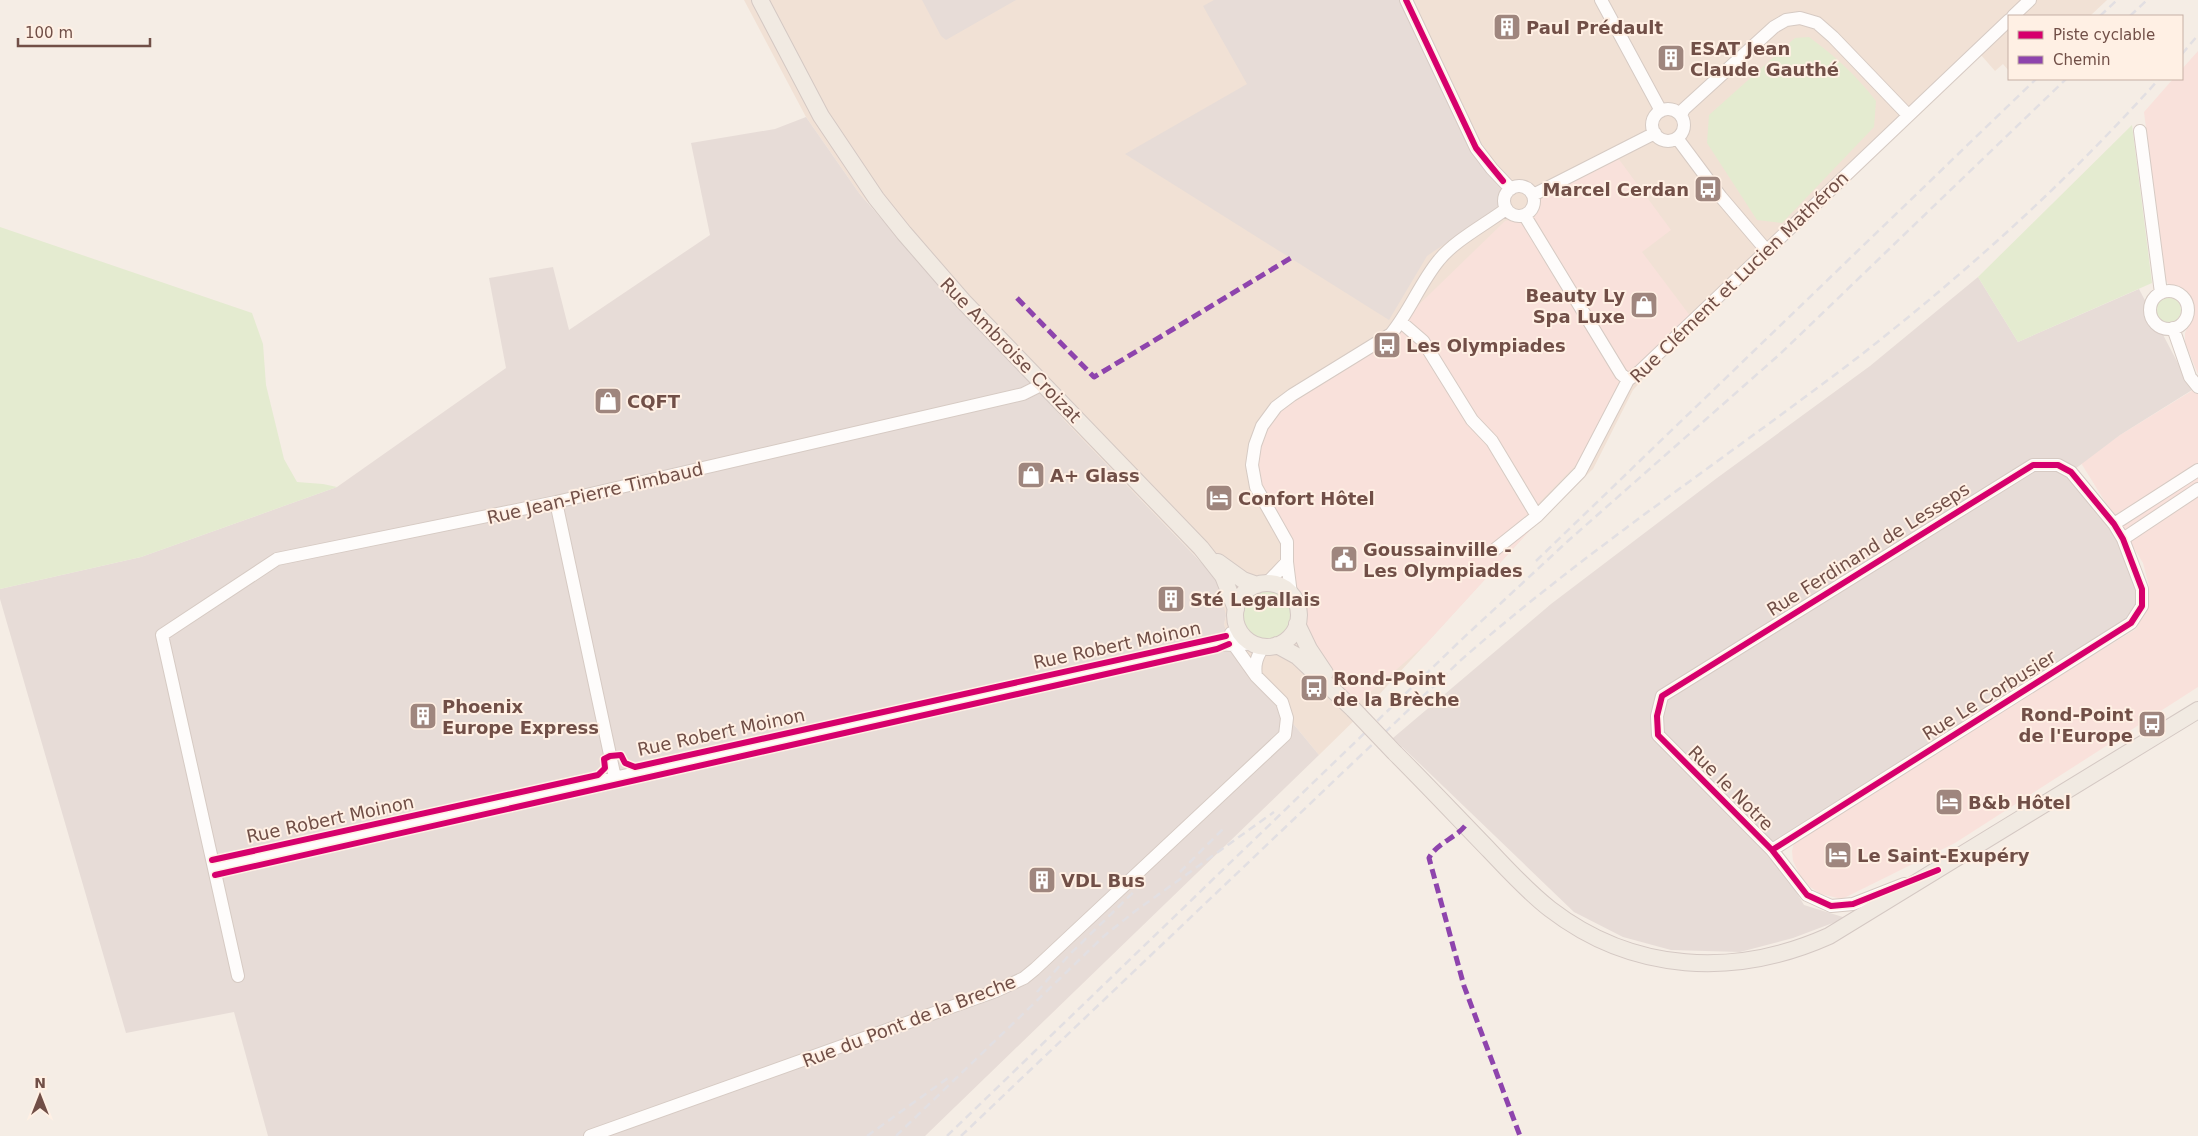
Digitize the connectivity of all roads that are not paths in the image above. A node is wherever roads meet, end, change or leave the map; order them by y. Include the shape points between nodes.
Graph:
1 (760, 0) edge
2 (1406, 0) edge
3 (1601, 0) edge
4 (2029, 0) edge
5 (2014, 15) edge
6 (2008, 21) edge
7 (1661, 111) junction
8 (1680, 115) junction
9 (1908, 115) junction
10 (2140, 131) dead end
11 (1655, 133) junction
12 (1677, 138) junction
13 (1511, 188) junction
14 (1533, 196) junction
15 (1506, 209) junction
16 (1525, 216) junction
17 (1767, 252) junction
18 (2161, 293) junction
19 (1401, 322) junction
20 (2173, 328) junction
21 (1628, 380) junction
22 (1043, 384) junction
23 (2198, 387) edge
24 (2198, 470) edge
25 (2177, 484) junction
26 (2198, 489) edge
27 (2186, 497) junction
28 (556, 502) junction
29 (1537, 516) junction
30 (2114, 524) junction
31 (2123, 539) junction
32 (1201, 548) junction
33 (1493, 550) dead end
34 (1287, 562) junction
35 (1262, 584) junction
36 (1291, 594) junction
37 (1297, 624) junction
38 (1234, 628) junction
39 (1265, 645) junction
40 (1256, 676) junction
41 (1342, 698) junction
42 (2198, 710) edge
43 (2198, 724) edge
44 (1658, 735) joint
45 (2123, 756) junction
46 (615, 778) junction
47 (1772, 850) junction
48 (214, 867) junction
49 (1938, 870) junction
50 (238, 976) dead end
51 (590, 1136) edge

1 - 22 main road, Rue Ambroise Croizat via 805,88 876,198 915,246
2 - 13 street via 1476,148
3 - 7 street
4 - 5 street
6 - 9 street, Rue Clément et Lucien Mathéron
7 - 8 street via 1671,109
7 - 11 street via 1652,123
8 - 9 street via 1774,27 1786,20 1800,18 1816,23 1832,37
8 - 12 street via 1684,124
9 - 17 street, Rue Clément et Lucien Mathéron
10 - 18 street
11 - 12 street via 1663,140
11 - 14 street
12 - 17 street
13 - 14 street via 1526,188
13 - 15 street via 1504,199
14 - 16 street via 1534,205
15 - 16 street
15 - 19 street via 1440,258
16 - 21 street via 1621,374
17 - 21 street, Rue Clément et Lucien Mathéron
18 - 20 street via 2150,307 2152,319 2161,327
18 - 20 street via 2179,294 2186,304 2186,316 2179,326
19 - 29 street via 1423,341 1472,420 1492,441
19 - 34 street via 1391,334 1276,407 1262,426 1252,465 1256,487 1287,542
20 - 23 street via 2190,377
21 - 29 street, Rue Clément et Lucien Mathéron via 1580,472
22 - 28 street, Rue Jean-Pierre Timbaud via 1023,394
22 - 32 main road, Rue Ambroise Croizat
24 - 25 street
25 - 27 street
25 - 30 street
26 - 27 street
27 - 31 street
28 - 46 street
28 - 48 street, Rue Jean-Pierre Timbaud via 277,558 162,635
29 - 33 street, Rue Clément et Lucien Mathéron
30 - 31 street, Rue Le Corbusier
30 - 44 street, Rue Ferdinand de Lesseps via 2071,472 2058,465 2033,465 1662,696 1657,716
31 - 47 street, Rue Le Corbusier via 2142,589 2142,606 2131,623
32 - 35 main road via 1236,576
32 - 38 main road via 1223,576
34 - 35 street
34 - 36 street
35 - 36 main road via 1283,587
35 - 38 main road via 1241,596
36 - 37 main road via 1298,609
37 - 39 main road via 1290,637
37 - 41 main road via 1316,661
38 - 39 main road via 1244,637
38 - 40 street, Rue du Pont de la Breche
38 - 46 street, Rue Robert Moinon via 1217,644
39 - 40 street via 1257,657
39 - 41 main road via 1297,656
40 - 51 street, Rue du Pont de la Breche via 1282,702 1287,718 1285,735 1024,978 843,1047
41 - 49 main road, bridge via 1503,865 1550,909 1598,938 1651,957 1720,963 1753,961 1785,953 1829,936
42 - 45 main road
43 - 45 main road
44 - 47 street, Rue le Notre
45 - 49 main road
46 - 48 street, Rue Robert Moinon
47 - 49 street, Rue le Notre via 1807,895 1831,906 1853,904
48 - 50 street

